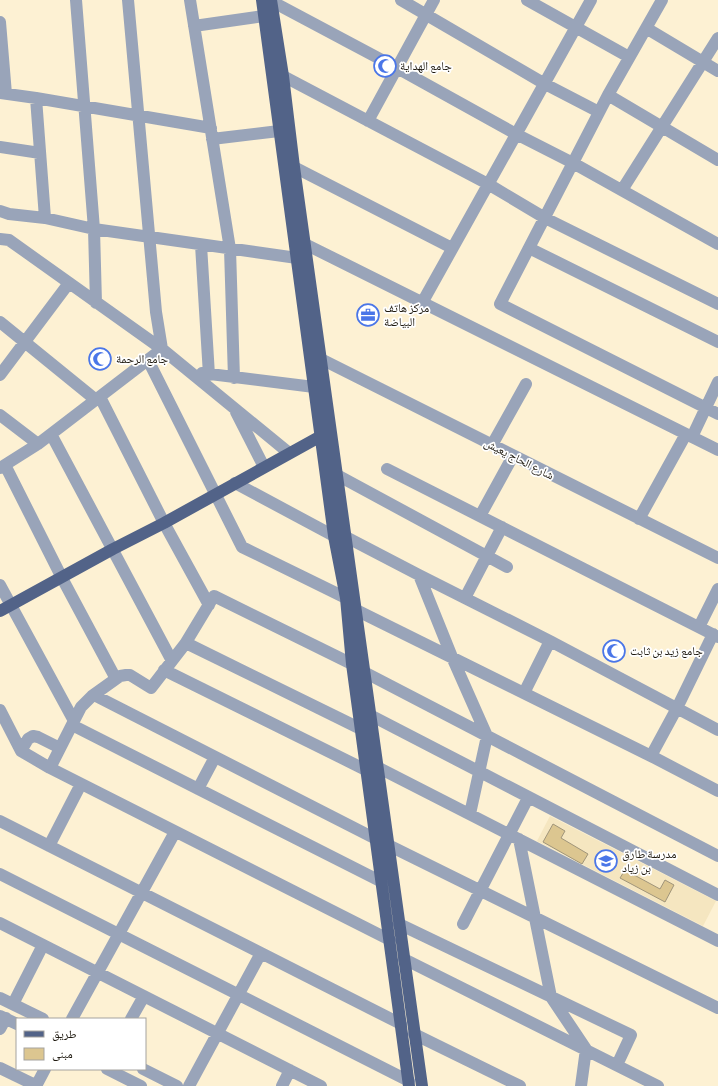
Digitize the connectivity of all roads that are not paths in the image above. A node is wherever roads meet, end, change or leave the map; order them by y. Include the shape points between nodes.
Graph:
1 (76, 0) edge
2 (128, 0) edge
3 (190, 0) edge
4 (268, 0) edge
5 (401, 0) edge
6 (434, 0) edge
7 (527, 0) edge
8 (591, 0) edge
9 (662, 0) edge
10 (426, 14) junction
11 (264, 16) junction
12 (0, 22) edge
13 (194, 26) junction
14 (576, 28) junction
15 (646, 28) junction
16 (1, 36) edge
17 (718, 38) edge
18 (630, 57) junction
19 (703, 62) junction
20 (397, 68) junction
21 (718, 71) edge
22 (283, 76) junction
23 (545, 84) junction
24 (3, 94) edge
25 (608, 95) junction
26 (36, 98) junction
27 (84, 107) junction
28 (599, 112) junction
29 (138, 116) junction
30 (368, 121) junction
31 (662, 126) junction
32 (279, 131) junction
33 (211, 134) junction
34 (516, 134) junction
35 (0, 147) edge
36 (40, 153) junction
37 (718, 160) edge
38 (573, 163) junction
39 (294, 167) junction
40 (488, 184) junction
41 (622, 190) junction
42 (0, 211) edge
43 (45, 218) junction
44 (545, 218) junction
45 (94, 229) junction
46 (148, 236) junction
47 (0, 239) edge
48 (305, 244) junction
49 (718, 244) edge
50 (201, 245) junction
51 (452, 248) junction
52 (529, 248) junction
53 (230, 249) junction
54 (297, 258) junction
55 (69, 283) junction
56 (96, 303) junction
57 (422, 303) junction
58 (718, 304) edge
59 (0, 322) edge
60 (25, 342) junction
61 (718, 342) edge
62 (162, 349) junction
63 (148, 360) junction
64 (321, 360) junction
65 (190, 371) junction
66 (0, 375) edge
67 (208, 375) junction
68 (234, 378) junction
69 (718, 382) edge
70 (526, 384) dead end
71 (314, 386) junction
72 (98, 398) junction
73 (234, 407) junction
74 (706, 408) junction
75 (718, 414) edge
76 (0, 415) edge
77 (51, 434) junction
78 (321, 436) junction
79 (689, 436) junction
80 (38, 444) junction
81 (492, 445) junction
82 (718, 450) edge
83 (289, 453) junction
84 (513, 456) junction
85 (2, 466) edge
86 (264, 467) junction
87 (387, 469) dead end
88 (337, 475) junction
89 (235, 483) junction
90 (216, 494) junction
91 (480, 516) junction
92 (638, 519) junction
93 (164, 523) junction
94 (502, 527) junction
95 (340, 536) junction
96 (113, 549) junction
97 (487, 556) junction
98 (718, 558) edge
99 (508, 567) dead end
100 (419, 575) junction
101 (62, 578) junction
102 (0, 585) edge
103 (718, 589) edge
104 (346, 598) junction
105 (465, 598) junction
106 (209, 605) junction
107 (5, 608) edge
108 (356, 610) junction
109 (699, 627) junction
110 (715, 636) edge
111 (550, 641) junction
112 (186, 643) junction
113 (452, 657) junction
114 (352, 664) junction
115 (168, 666) junction
116 (364, 672) junction
117 (116, 679) junction
118 (524, 693) junction
119 (94, 695) junction
120 (676, 708) junction
121 (0, 710) edge
122 (370, 715) junction
123 (73, 723) junction
124 (361, 729) junction
125 (718, 730) edge
126 (5, 732) edge
127 (487, 736) junction
128 (60, 748) junction
129 (21, 751) junction
130 (651, 756) junction
131 (215, 757) junction
132 (50, 768) junction
133 (372, 769) junction
134 (479, 772) junction
135 (81, 784) junction
136 (198, 789) junction
137 (718, 791) edge
138 (528, 798) junction
139 (470, 814) junction
140 (0, 821) edge
141 (175, 832) junction
142 (514, 837) junction
143 (376, 839) junction
144 (388, 845) junction
145 (49, 846) junction
146 (718, 856) edge
147 (0, 874) edge
148 (382, 882) junction
149 (480, 891) junction
150 (142, 892) junction
151 (718, 896) edge
152 (534, 917) junction
153 (0, 923) edge
154 (399, 924) junction
155 (463, 924) dead end
156 (118, 935) junction
157 (390, 940) junction
158 (718, 941) edge
159 (43, 945) junction
160 (261, 953) junction
161 (404, 959) junction
162 (97, 972) junction
163 (144, 996) junction
164 (238, 996) junction
165 (551, 997) junction
166 (0, 998) edge
167 (12, 1004) junction
168 (718, 1008) edge
169 (3, 1017) edge
170 (41, 1018) edge
171 (73, 1018) edge
172 (132, 1018) edge
173 (16, 1024) edge
174 (401, 1024) junction
175 (0, 1030) edge
176 (218, 1034) junction
177 (414, 1034) junction
178 (586, 1049) junction
179 (617, 1064) junction
180 (0, 1068) edge
181 (44, 1070) edge
182 (109, 1070) edge
183 (145, 1070) edge
184 (290, 1070) junction
185 (409, 1084) edge
186 (36, 1086) edge
187 (142, 1086) edge
188 (177, 1086) edge
189 (189, 1086) edge
190 (282, 1086) edge
191 (321, 1086) edge
192 (422, 1086) edge
193 (520, 1086) edge
194 (581, 1086) edge
195 (658, 1086) edge

1 - 27 street
2 - 29 street
3 - 13 street
4 - 11 main road
4 - 20 street
4 - 22 main road
5 - 10 street
6 - 10 street
7 - 14 street
8 - 14 street
9 - 15 street
10 - 20 street
10 - 23 street
11 - 13 street
11 - 32 main road
12 - 16 street
13 - 33 street
14 - 18 street
14 - 23 street
15 - 18 street
15 - 19 street
16 - 24 street
17 - 19 street
18 - 25 street
19 - 21 street
19 - 31 street
20 - 30 street
20 - 34 street
22 - 30 street
22 - 39 main road
23 - 28 street
23 - 34 street
24 - 26 street
25 - 28 street
25 - 31 street
26 - 27 street
26 - 36 street
27 - 29 street
27 - 45 street
28 - 38 street
29 - 33 street
29 - 46 street
30 - 40 street
31 - 37 street
31 - 41 street
32 - 33 street
32 - 54 main road
33 - 53 street
34 - 38 street
34 - 40 street
35 - 36 street
36 - 43 street
38 - 41 street
38 - 44 street
39 - 48 main road
39 - 51 street
40 - 44 street
40 - 51 street
41 - 49 street
42 - 43 street
43 - 45 street
44 - 52 street
44 - 58 street
45 - 46 street
45 - 56 street
46 - 50 street
46 - 62 street
47 - 55 street via 9,240
48 - 57 street
48 - 64 main road
50 - 53 street
50 - 67 street
51 - 57 street
52 - 61 street
52 - 74 street via 500,304
53 - 54 street
53 - 68 street
54 - 71 main road
55 - 56 street
55 - 60 street
56 - 62 street
57 - 79 street
59 - 60 street
60 - 66 street
60 - 72 street
62 - 63 street
62 - 65 street
63 - 72 street
63 - 90 street
64 - 81 street, شارع الحاج يعيش
64 - 88 main road
65 - 67 street
65 - 73 street
67 - 68 street
68 - 71 street
69 - 74 street
70 - 81 street
71 - 78 main road
72 - 77 street
72 - 93 street
73 - 83 street
73 - 86 street
74 - 75 street
74 - 79 street
76 - 80 street
77 - 80 street
77 - 96 street
78 - 83 main road
78 - 95 main road
79 - 82 street
79 - 92 street
80 - 85 street
81 - 84 street, شارع الحاج يعيش
83 - 86 main road
84 - 91 street
84 - 92 street, شارع الحاج يعيش
85 - 101 street
86 - 89 main road
87 - 91 street
88 - 95 main road
88 - 97 street
89 - 90 main road
89 - 95 street
90 - 93 main road
90 - 104 street via 242,547
91 - 94 street
92 - 98 street, شارع الحاج يعيش
93 - 96 main road
93 - 106 street
94 - 97 street
94 - 109 street
95 - 100 street
95 - 104 main road
95 - 108 main road
96 - 101 main road
96 - 115 street
97 - 99 street
97 - 105 street
100 - 105 street
100 - 113 street
101 - 107 main road
101 - 117 street
102 - 107 street
103 - 109 street
104 - 114 main road
105 - 111 street
106 - 112 street
106 - 114 street via 214,596
107 - 123 street
108 - 113 street
108 - 116 main road
109 - 110 street
110 - 120 street
111 - 118 street
111 - 120 street
112 - 115 street
112 - 124 street
113 - 118 street
113 - 127 street
114 - 124 main road
115 - 117 street via 151,688 130,676 120,676
115 - 133 street
116 - 122 main road
116 - 127 street
117 - 119 street
118 - 130 street
119 - 123 street via 81,707
119 - 131 street
120 - 125 street
120 - 130 street
121 - 126 street
122 - 133 main road
122 - 134 street
123 - 128 street
123 - 136 street
124 - 133 main road
126 - 129 street
127 - 134 street
127 - 146 street
128 - 129 street via 32,736
128 - 132 street
129 - 132 street
130 - 137 street
131 - 136 street
131 - 143 street
132 - 135 street
133 - 139 street
133 - 143 main road
133 - 144 main road
134 - 138 street
134 - 139 street
135 - 141 street
135 - 145 street
136 - 148 street
138 - 142 street
138 - 151 street
139 - 142 street
140 - 145 street
141 - 150 street
141 - 157 street
142 - 149 street
142 - 152 street
142 - 158 street
143 - 148 main road
144 - 149 street
144 - 154 main road
145 - 150 street
147 - 156 street
148 - 157 main road
149 - 152 street
149 - 155 street
150 - 156 street
150 - 160 street
152 - 165 street
152 - 168 street
153 - 159 street
154 - 161 main road
154 - 165 street
156 - 162 street
156 - 164 street
157 - 174 main road
159 - 162 street
159 - 167 street
160 - 164 street
160 - 174 street
161 - 177 main road
161 - 178 street
162 - 163 street
162 - 171 street
163 - 172 street
163 - 176 street
164 - 176 street
164 - 185 street
165 - 178 street
165 - 179 street via 631,1035
166 - 167 street
167 - 170 street
169 - 173 street
169 - 175 street
174 - 185 main road
176 - 184 street
176 - 189 street
177 - 192 main road
177 - 193 street
178 - 179 street
178 - 194 street
179 - 195 street
180 - 186 street
181 - 186 street
182 - 187 street
183 - 188 street
184 - 190 street
184 - 191 street

